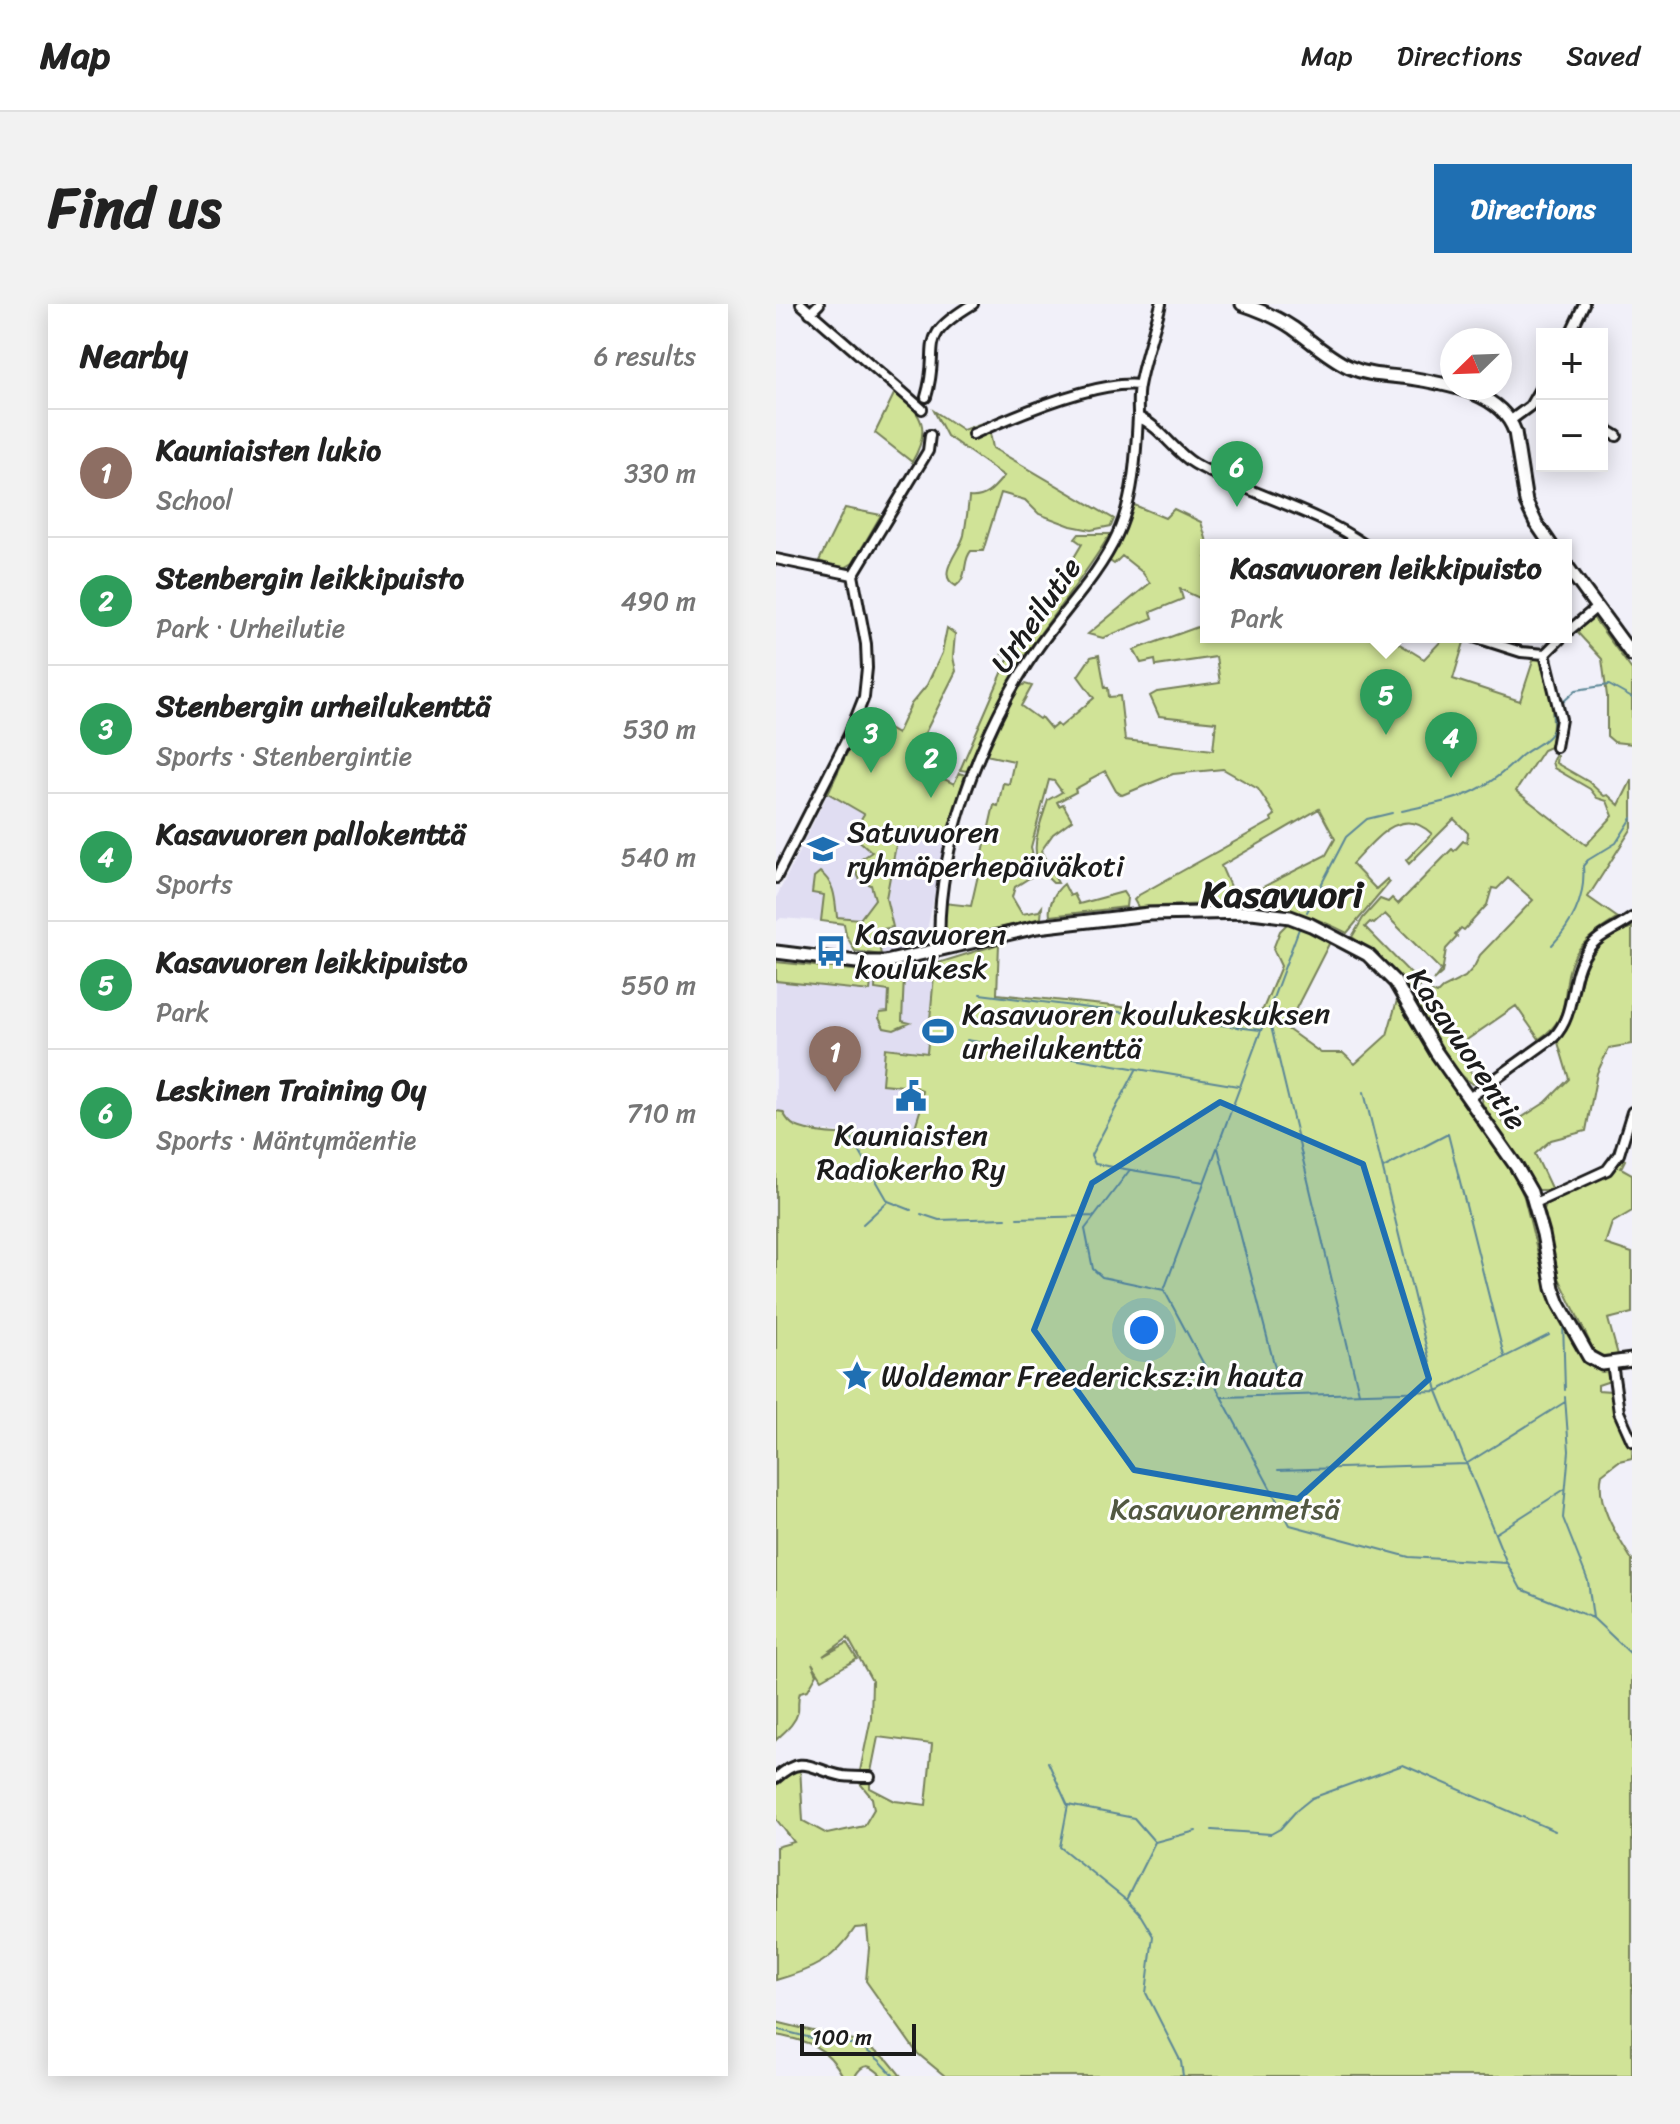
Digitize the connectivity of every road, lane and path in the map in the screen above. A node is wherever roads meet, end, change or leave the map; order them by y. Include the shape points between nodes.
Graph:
1 (801, 304) edge
2 (819, 304) edge
3 (973, 304) edge
4 (1161, 304) edge
5 (1242, 304) edge
6 (1584, 304) edge
7 (810, 313) junction
8 (1573, 328) edge
9 (1139, 385) junction
10 (1536, 395) edge
11 (926, 397) dead end
12 (922, 409) dead end
13 (1138, 417) junction
14 (1511, 420) junction
15 (1608, 431) edge
16 (973, 434) dead end
17 (930, 435) dead end
18 (1617, 436) dead end
19 (1355, 539) edge
20 (1547, 539) edge
21 (776, 559) edge
22 (1572, 573) edge
23 (853, 575) junction
24 (1597, 607) junction
25 (1572, 628) edge
26 (1493, 643) edge
27 (1556, 643) edge
28 (1545, 654) junction
29 (1632, 655) edge
30 (1556, 747) dead end
31 (776, 878) edge
32 (1632, 918) edge
33 (940, 950) junction
34 (776, 952) edge
35 (1469, 1098) junction
36 (1632, 1112) edge
37 (1535, 1203) junction
38 (1632, 1360) edge
39 (1612, 1363) junction
40 (1632, 1441) edge
41 (870, 1777) dead end
42 (776, 1778) edge

1 - 7 street
2 - 7 street
3 - 11 street via 938,329
4 - 9 street, Urheilutie
5 - 14 street via 1280,320 1351,368 1477,396 1496,404
6 - 8 street
7 - 12 street
9 - 13 street, Urheilutie
9 - 16 street via 1118,384 1025,410
10 - 14 street
13 - 19 street via 1192,462
13 - 33 street, Urheilutie via 1129,501 1117,535 1026,667 967,789 939,904
14 - 20 street via 1526,502
15 - 18 street
17 - 23 street via 928,451
21 - 23 street
22 - 24 street
23 - 31 street via 866,644 864,697
24 - 25 street
24 - 29 street
26 - 28 street
27 - 28 street
28 - 30 street via 1561,719
32 - 35 street via 1588,948 1563,1028
33 - 34 street, Kasavuorentie via 873,963
33 - 35 street, Kasavuorentie via 1037,927 1129,915 1252,912 1290,917 1384,968
35 - 37 street, Kasavuorentie
36 - 37 street via 1619,1154 1607,1170
37 - 39 street, Kasavuorentie via 1559,1304 1589,1357 1597,1364
38 - 39 street
39 - 40 street via 1619,1412
41 - 42 street via 843,1776 801,1763

